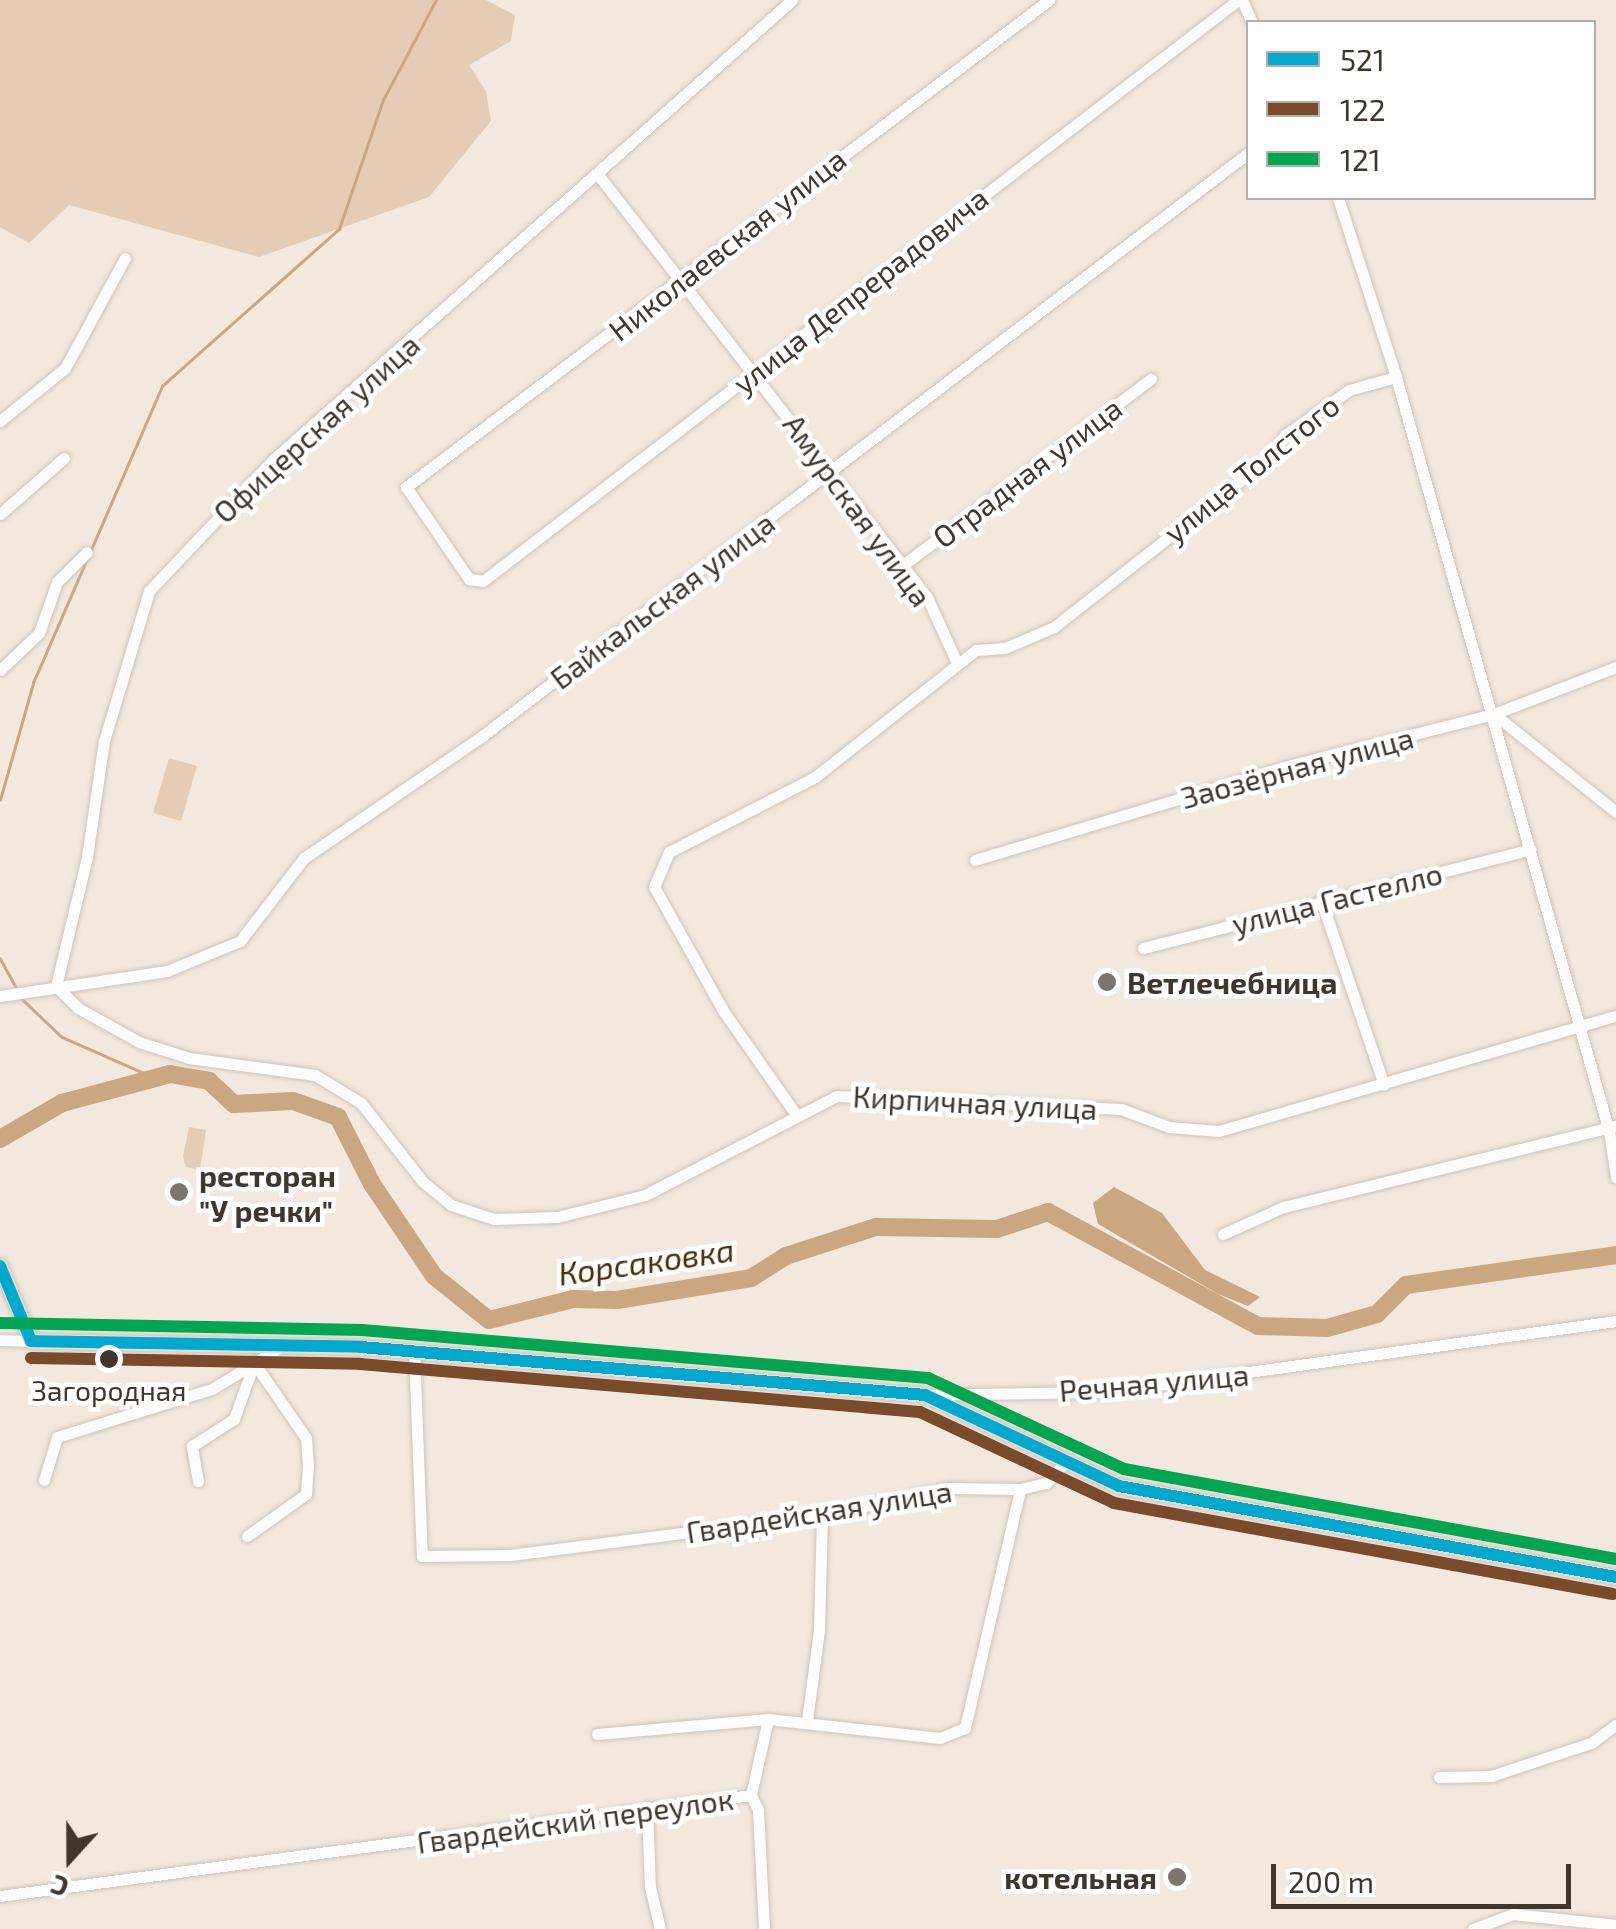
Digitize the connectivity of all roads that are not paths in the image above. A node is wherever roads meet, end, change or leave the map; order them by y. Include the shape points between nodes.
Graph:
1 (792, 0) edge
2 (1049, 0) edge
3 (1240, 0) edge
4 (1246, 155) edge
5 (599, 176) junction
6 (1339, 200) edge
7 (125, 258) dead end
8 (682, 280) junction
9 (754, 372) junction
10 (1396, 377) junction
11 (1151, 379) dead end
12 (0, 422) edge
13 (64, 458) dead end
14 (830, 470) junction
15 (0, 514) edge
16 (87, 552) dead end
17 (902, 565) junction
18 (483, 581) joint
19 (957, 663) junction
20 (1616, 667) edge
21 (0, 670) edge
22 (1494, 714) junction
23 (1616, 812) edge
24 (1531, 850) junction
25 (975, 860) dead end
26 (1321, 900) junction
27 (1143, 948) dead end
28 (56, 986) junction
29 (0, 996) edge
30 (1616, 1016) edge
31 (1580, 1027) junction
32 (1384, 1084) junction
33 (797, 1116) junction
34 (1612, 1128) edge
35 (1616, 1177) edge
36 (1223, 1234) dead end
37 (0, 1266) edge
38 (1616, 1322) edge
39 (0, 1340) edge
40 (32, 1341) junction
41 (282, 1346) junction
42 (414, 1351) junction
43 (254, 1363) junction
44 (924, 1395) junction
45 (1063, 1465) junction
46 (44, 1480) dead end
47 (198, 1480) dead end
48 (1020, 1489) junction
49 (822, 1516) junction
50 (247, 1536) dead end
51 (1616, 1577) edge
52 (768, 1719) junction
53 (807, 1721) junction
54 (1616, 1725) edge
55 (597, 1734) dead end
56 (1439, 1777) dead end
57 (752, 1795) junction
58 (648, 1808) junction
59 (0, 1896) edge
60 (1616, 1925) edge
61 (660, 1929) edge
62 (764, 1929) edge
63 (1473, 1929) edge

1 - 5 street, Офицерская улица
2 - 8 street, Николаевская улица
3 - 9 street, улица Депрерадовича
4 - 14 street, Байкальская улица
5 - 8 street, Амурская улица
5 - 28 street, Офицерская улица via 274,459 149,591 104,741 87,857
6 - 10 street
7 - 12 street via 65,368
8 - 9 street, Амурская улица
8 - 18 street, Николаевская улица via 406,488 469,579
9 - 14 street, Амурская улица
9 - 18 street, улица Депрерадовича
10 - 19 street, улица Толстого via 1349,390 1285,435 1271,457 1054,626 1005,648 976,650
10 - 22 street
11 - 17 street, Отрадная улица
13 - 15 street
14 - 17 street, Амурская улица
14 - 28 street, Байкальская улица via 482,736 304,858 240,941 168,971
16 - 21 street via 57,582 39,634
17 - 19 street, Амурская улица via 928,598
19 - 33 street, улица Толстого via 815,776 669,852 654,887 724,1012
20 - 22 street, Заозёрная улица
22 - 23 street
22 - 24 street
22 - 25 street, Заозёрная улица via 1288,766
24 - 26 street, улица Гастелло
24 - 31 street
26 - 27 street, улица Гастелло
26 - 32 street
28 - 29 street
28 - 33 street, Кирпичная улица via 78,1008 139,1042 189,1058 315,1075 361,1104 423,1182 450,1205 494,1219 557,1217 645,1194
30 - 31 street, Кирпичная улица
31 - 32 street, Кирпичная улица
31 - 34 street
32 - 33 street, Кирпичная улица via 1218,1131 1170,1127 1120,1109 944,1099 836,1096
34 - 35 street
34 - 36 street via 1283,1207
37 - 40 main road
38 - 44 street, Речная улица via 1104,1392
39 - 40 street
40 - 41 main road, Речная улица
41 - 42 main road, Речная улица
41 - 43 street
42 - 44 main road, Речная улица
42 - 49 street, Гвардейская улица via 422,1556 510,1555
43 - 46 street via 212,1389 57,1437
43 - 47 street via 234,1418 192,1446
43 - 50 street via 306,1438 308,1466 306,1494
44 - 45 main road
45 - 48 street, Гвардейская улица via 1046,1483
45 - 51 main road via 1119,1486
48 - 49 street, Гвардейская улица via 949,1488
48 - 53 street via 965,1728 940,1738
49 - 53 street via 819,1630
52 - 53 street
52 - 55 street
52 - 57 street, Гвардейский переулок
54 - 56 street via 1591,1744 1491,1776
57 - 58 street, Гвардейский переулок
57 - 62 street
58 - 59 street, Гвардейский переулок
58 - 61 street via 650,1888
60 - 63 street via 1513,1914

